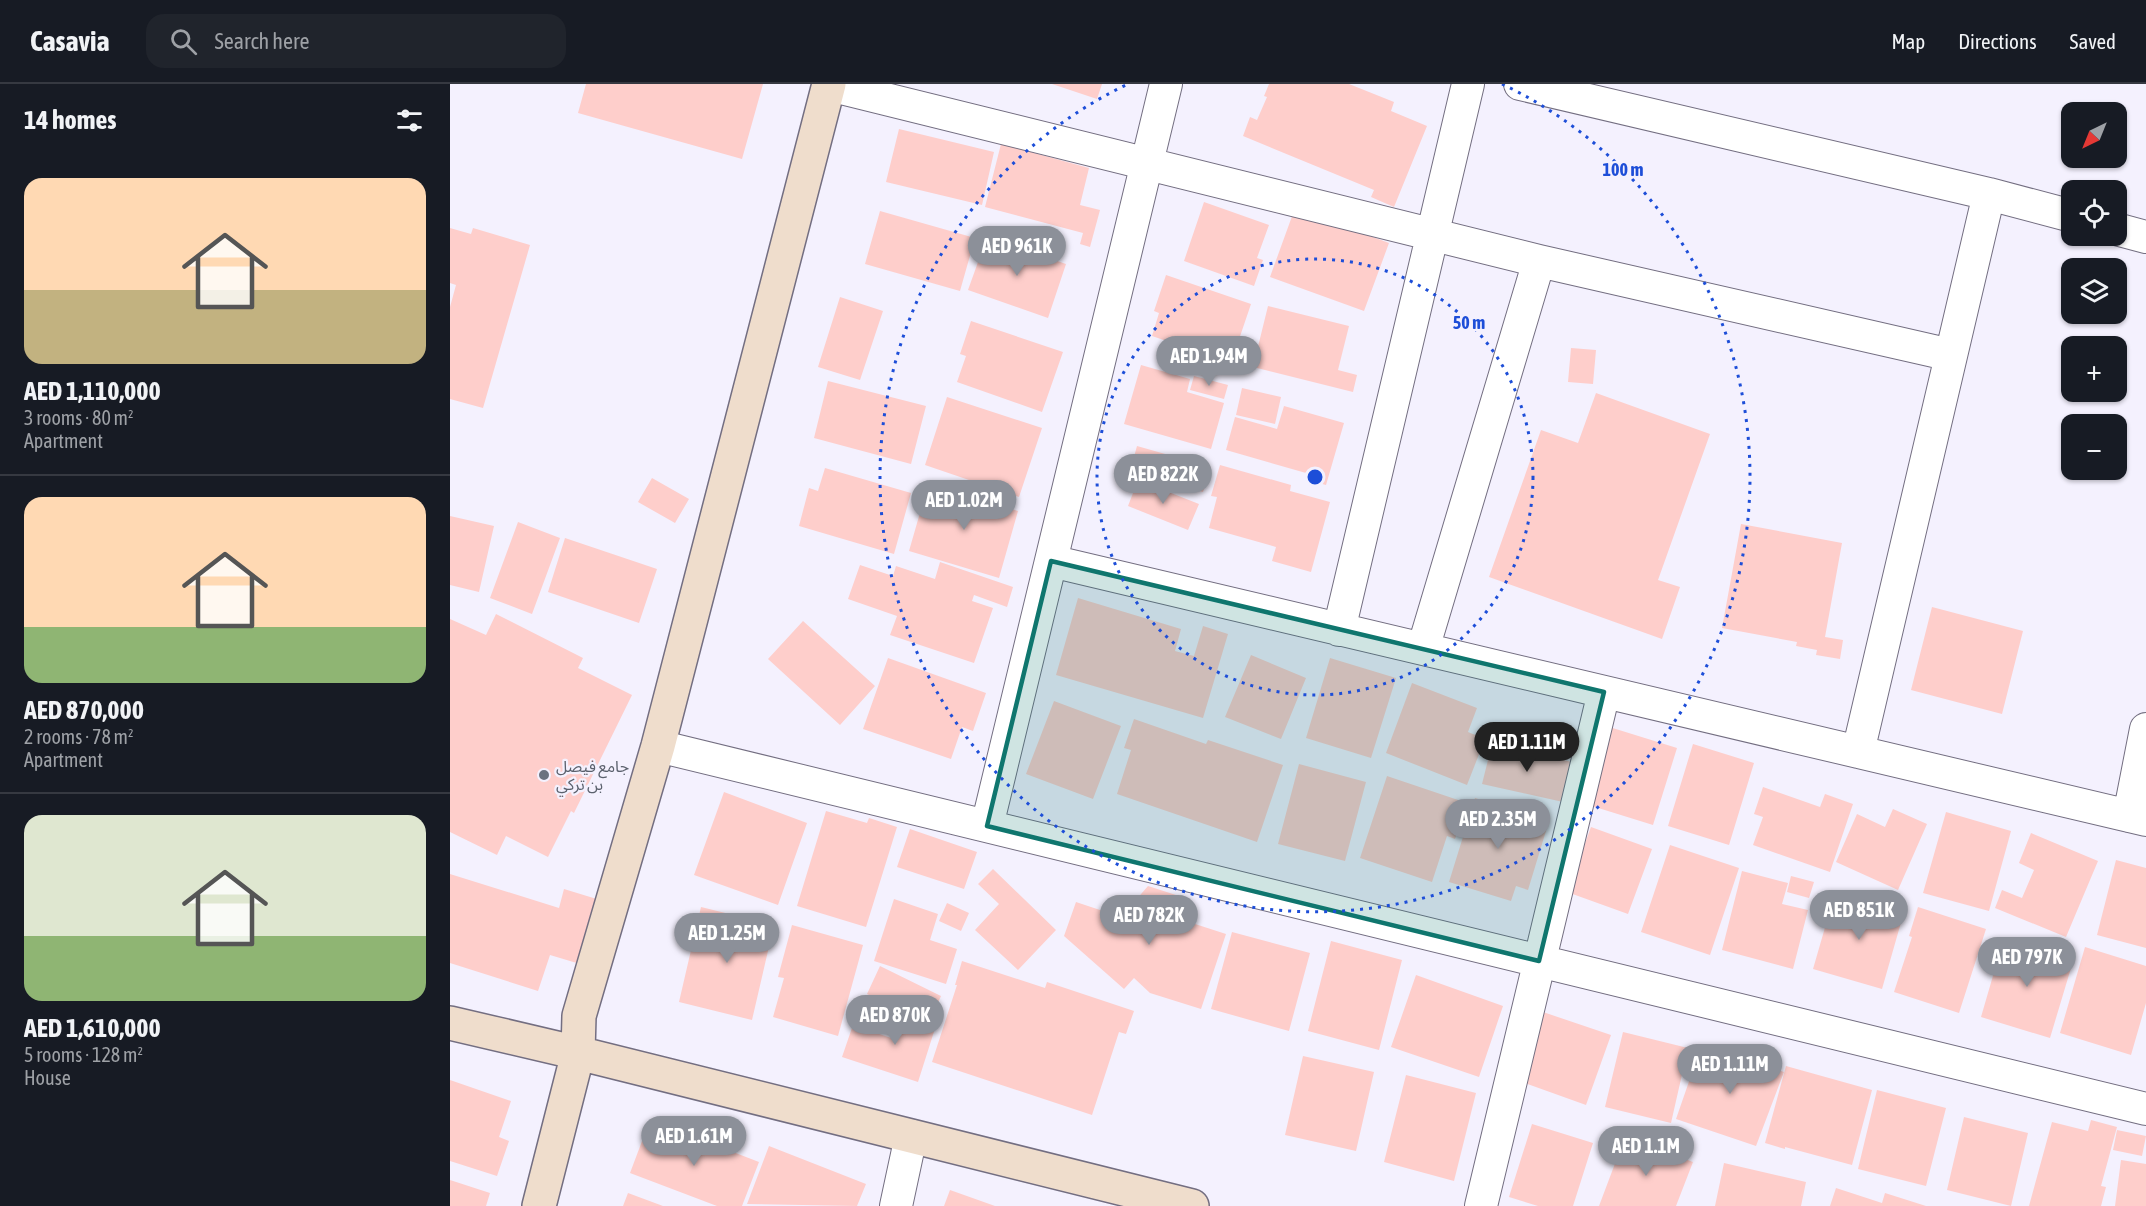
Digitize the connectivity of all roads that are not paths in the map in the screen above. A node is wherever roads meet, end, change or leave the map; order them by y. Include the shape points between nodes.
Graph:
1 (1166, 84) edge
2 (1468, 84) edge
3 (1520, 84) edge
4 (829, 85) edge
5 (1147, 163) junction
6 (1989, 194) junction
7 (2061, 213) edge
8 (2127, 232) edge
9 (1433, 234) junction
10 (2146, 237) edge
11 (1539, 261) junction
12 (1951, 355) junction
13 (1051, 561) junction
14 (1339, 630) junction
15 (1423, 649) junction
16 (1604, 692) junction
17 (2146, 729) edge
18 (658, 746) junction
19 (1858, 752) junction
20 (2138, 818) edge
21 (987, 826) junction
22 (1539, 961) junction
23 (450, 1023) edge
24 (578, 1053) junction
25 (2146, 1109) edge
26 (911, 1136) junction
27 (539, 1206) edge
28 (896, 1206) edge
29 (1192, 1206) edge
30 (1481, 1206) edge

1 - 5 street
2 - 9 street
3 - 6 street
4 - 5 street
4 - 18 street
5 - 9 street
5 - 13 street
6 - 7 street
6 - 12 street
8 - 10 street
9 - 11 street
9 - 14 street
11 - 12 street
11 - 15 street
12 - 19 street
13 - 14 street
13 - 21 street
14 - 15 street
15 - 16 street
16 - 19 street
16 - 22 street
17 - 20 street
18 - 21 street
18 - 24 street via 579,1016
19 - 20 street
21 - 22 street
22 - 25 street
22 - 30 street
23 - 24 street
24 - 26 street
24 - 27 street
26 - 28 street
26 - 29 street

